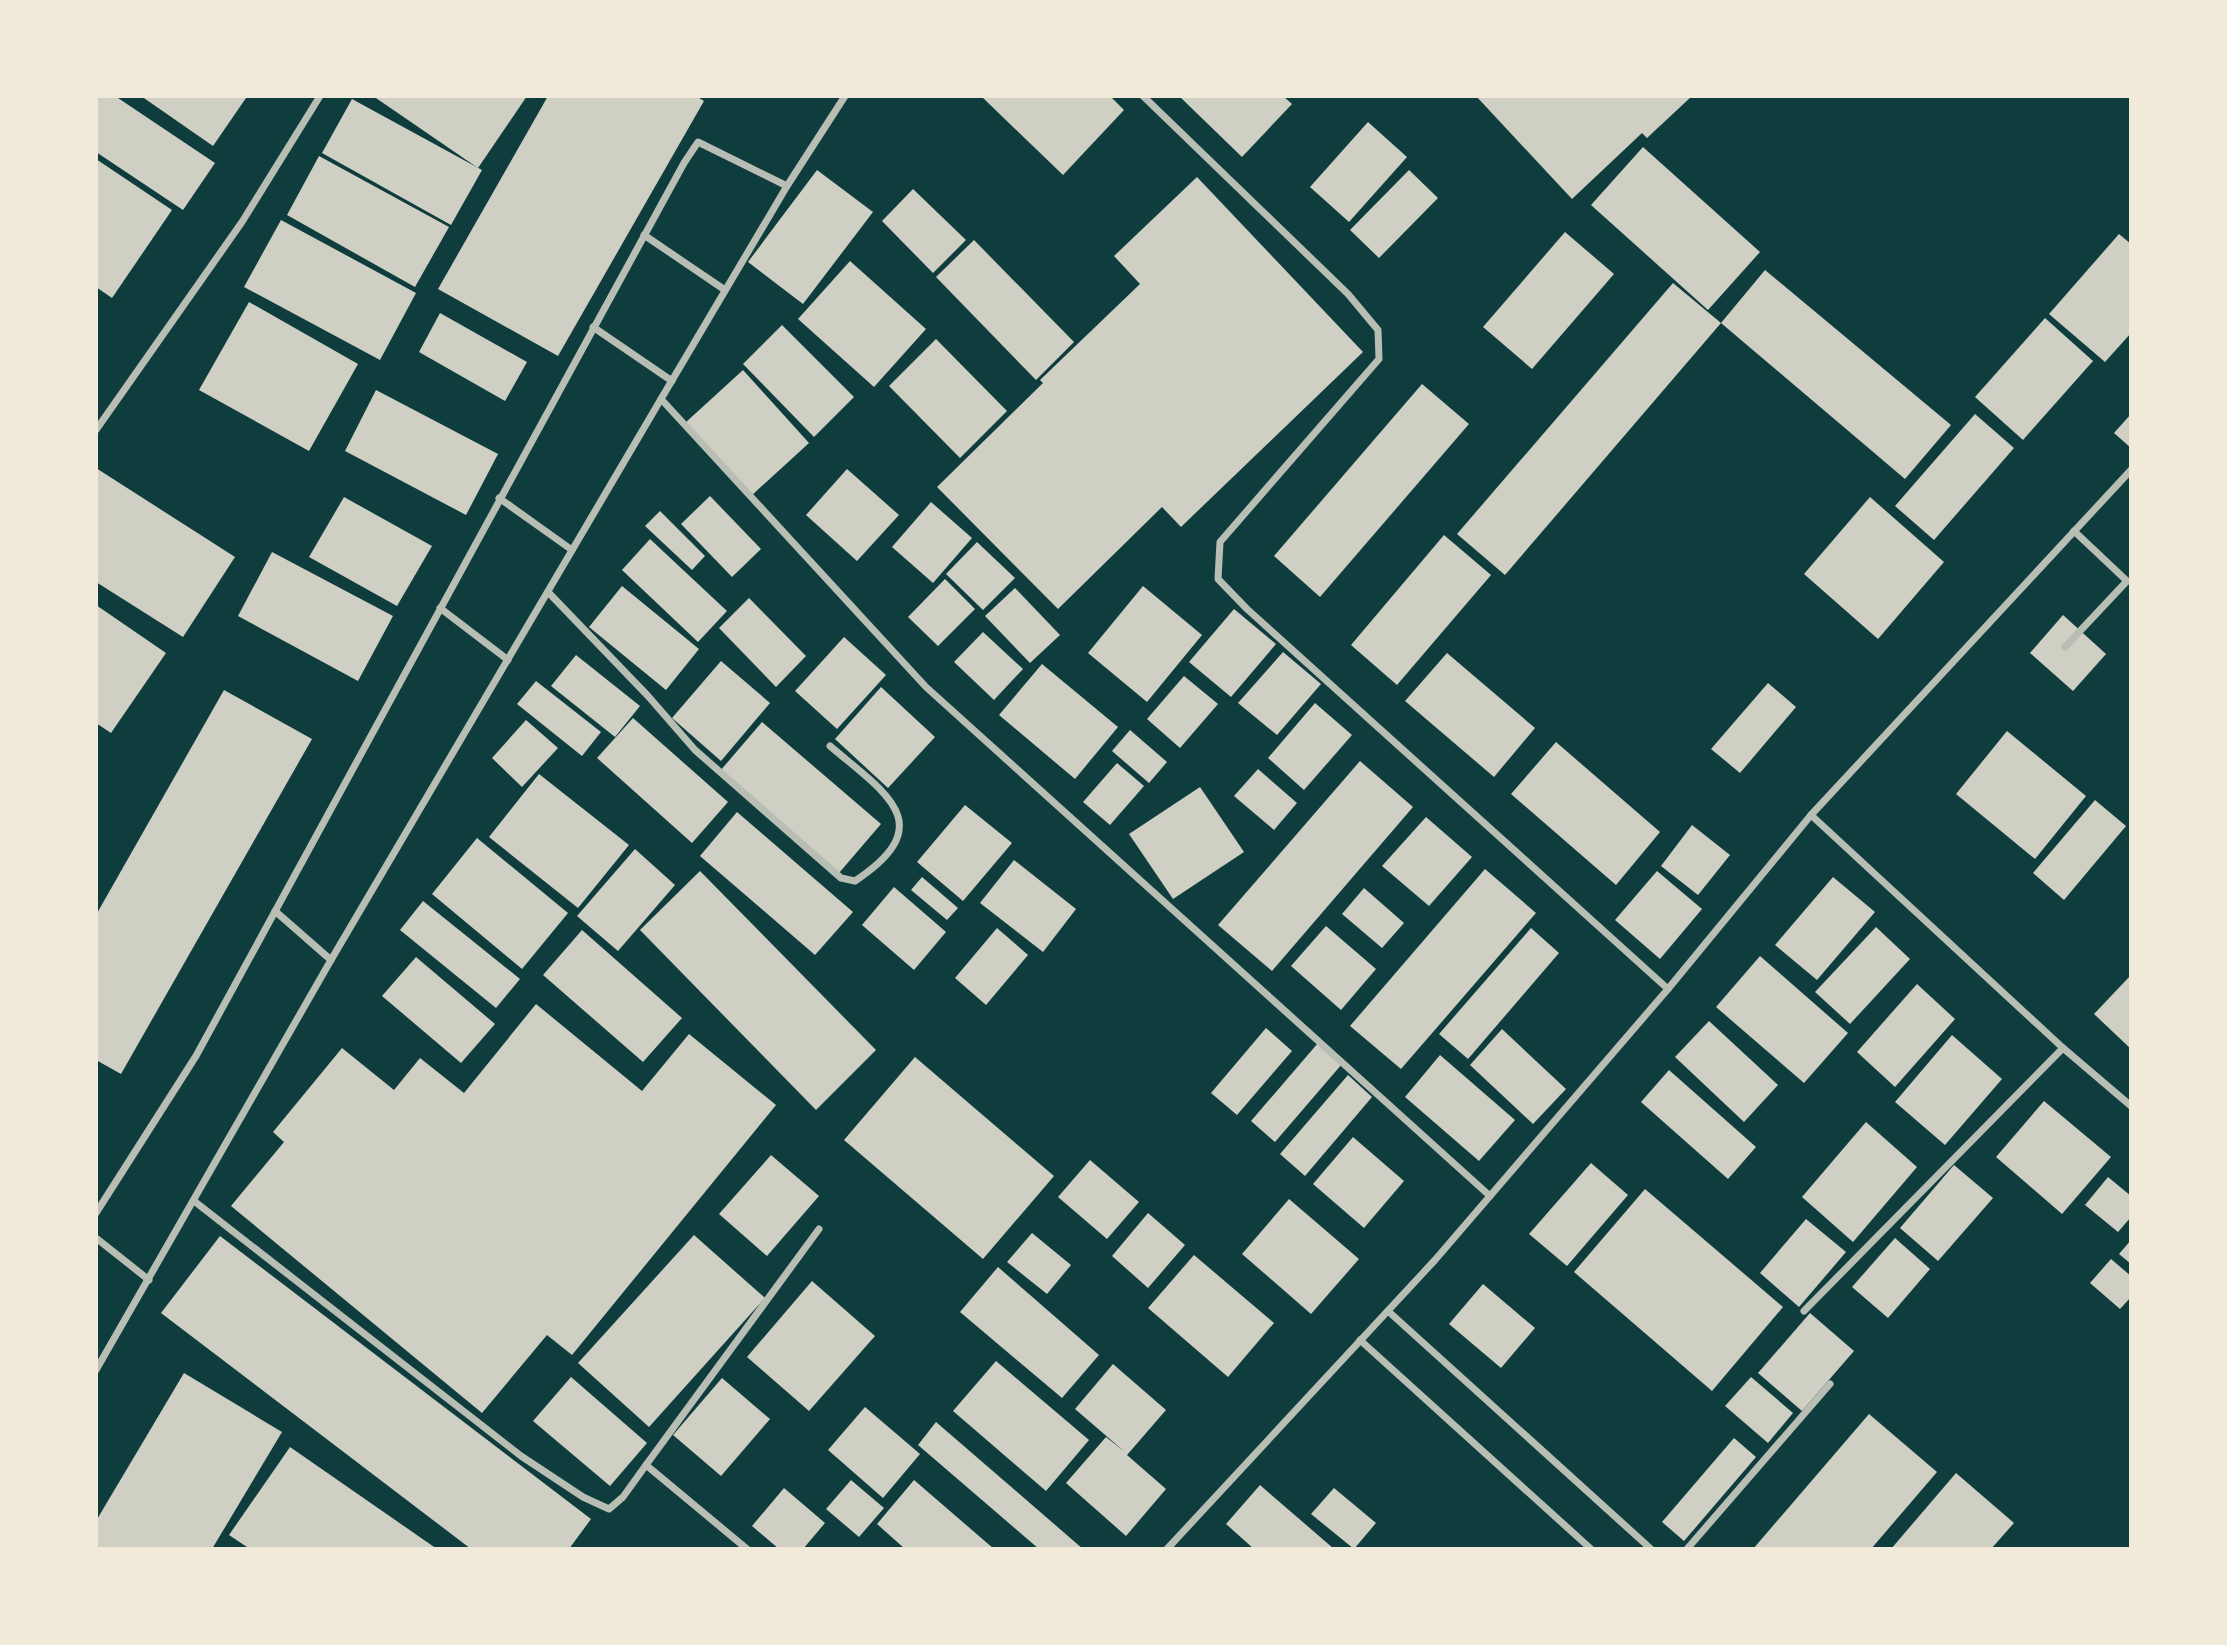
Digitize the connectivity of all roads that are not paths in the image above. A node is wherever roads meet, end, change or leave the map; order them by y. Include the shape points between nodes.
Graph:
1 (320, 96) edge
2 (845, 96) edge
3 (1143, 96) edge
4 (787, 186) junction
5 (643, 235) junction
6 (725, 290) junction
7 (593, 327) junction
8 (671, 381) junction
9 (661, 399) junction
10 (96, 430) edge
11 (2131, 470) edge
12 (499, 498) junction
13 (2074, 531) junction
14 (572, 550) junction
15 (2129, 583) edge
16 (548, 592) junction
17 (440, 608) junction
18 (2065, 647) dead end
19 (508, 660) junction
20 (830, 747) dead end
21 (1811, 815) junction
22 (275, 911) junction
23 (331, 960) junction
24 (1668, 989) junction
25 (2063, 1048) junction
26 (2131, 1106) edge
27 (1490, 1196) junction
28 (194, 1201) junction
29 (96, 1213) edge
30 (819, 1229) dead end
31 (96, 1238) edge
32 (149, 1280) junction
33 (1388, 1311) junction
34 (1804, 1311) dead end
35 (1360, 1340) junction
36 (96, 1370) edge
37 (1830, 1384) dead end
38 (646, 1465) junction
39 (747, 1549) edge
40 (1167, 1549) edge
41 (1591, 1549) edge
42 (1651, 1549) edge
43 (1688, 1549) edge

1 - 10 street via 242,222
2 - 4 street
3 - 24 street via 1348,294 1378,330 1379,359 1220,542 1218,579
4 - 5 street via 698,142
4 - 6 street
5 - 6 street
5 - 7 street
6 - 8 street
7 - 8 street
7 - 12 street
8 - 9 street
9 - 14 street
9 - 27 street via 926,687
11 - 13 street
12 - 14 street
12 - 17 street
13 - 15 street
13 - 21 street
14 - 16 street
15 - 18 street
16 - 19 street
16 - 20 street via 695,750 841,878 855,881 876,868 892,850 901,832 898,814 889,797
17 - 19 street
17 - 22 street
19 - 23 street
21 - 24 street
21 - 25 street
22 - 23 street
22 - 29 street via 196,1056
23 - 28 street
24 - 27 street
25 - 26 street
25 - 34 street
27 - 33 street
28 - 32 street
28 - 38 street via 521,1456 583,1497 609,1509
30 - 38 street
31 - 32 street
32 - 36 street
33 - 35 street
33 - 42 street
35 - 40 street
35 - 41 street
37 - 43 street
38 - 39 street

